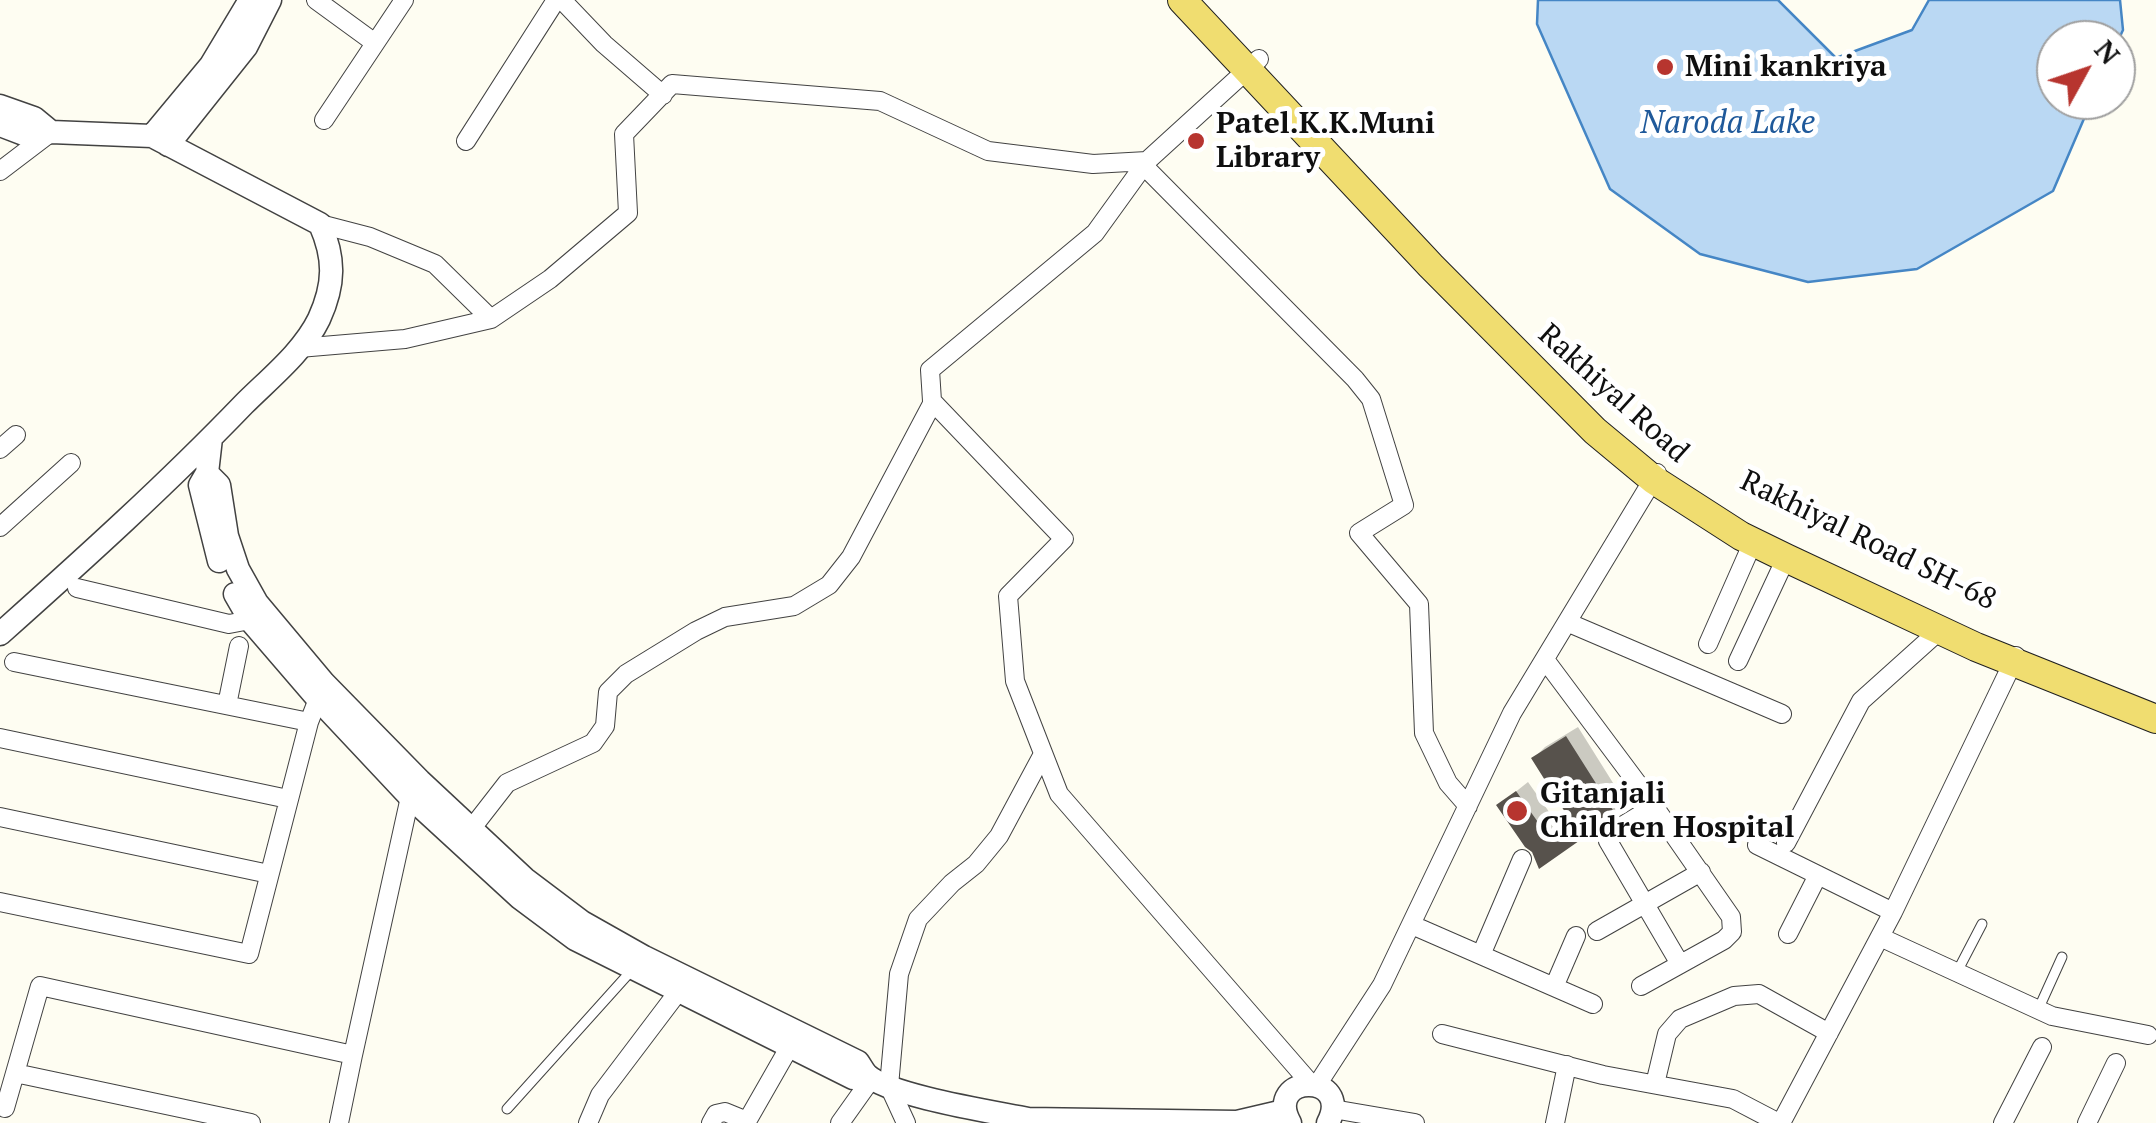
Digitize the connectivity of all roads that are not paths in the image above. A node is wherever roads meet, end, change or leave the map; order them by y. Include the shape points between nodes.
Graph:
1 (404, 0) edge
2 (559, 0) edge
3 (1182, 0) edge
4 (1205, 0) edge
5 (253, 1) edge
6 (321, 2) edge
7 (375, 43) junction
8 (1252, 65) junction
9 (663, 94) junction
10 (0, 106) edge
11 (324, 120) dead end
12 (0, 126) edge
13 (50, 132) junction
14 (160, 140) junction
15 (466, 141) dead end
16 (1145, 163) junction
17 (0, 172) edge
18 (320, 224) junction
19 (492, 319) junction
20 (299, 348) junction
21 (933, 402) junction
22 (16, 436) dead end
23 (212, 438) junction
24 (0, 450) edge
25 (71, 463) dead end
26 (207, 473) junction
27 (1656, 474) junction
28 (0, 527) edge
29 (1753, 542) junction
30 (1786, 558) junction
31 (77, 588) dead end
32 (250, 620) junction
33 (1568, 622) junction
34 (1940, 630) junction
35 (0, 634) edge
36 (1708, 644) dead end
37 (239, 646) dead end
38 (2016, 657) junction
39 (1546, 661) junction
40 (14, 662) dead end
41 (1738, 662) dead end
42 (318, 699) junction
43 (227, 705) junction
44 (2156, 708) edge
45 (1782, 714) dead end
46 (2156, 719) edge
47 (309, 722) junction
48 (0, 738) edge
49 (1043, 754) junction
50 (410, 797) junction
51 (288, 799) junction
52 (1468, 806) junction
53 (1654, 806) junction
54 (0, 817) edge
55 (466, 836) junction
56 (1786, 844) dead end
57 (1757, 845) dead end
58 (1522, 859) dead end
59 (1701, 872) junction
60 (268, 874) junction
61 (1818, 875) junction
62 (0, 902) edge
63 (1644, 902) junction
64 (1893, 912) junction
65 (1982, 924) dead end
66 (1412, 925) junction
67 (1597, 931) dead end
68 (1788, 934) dead end
69 (1576, 936) dead end
70 (1880, 937) junction
71 (1481, 955) junction
72 (2062, 957) dead end
73 (1680, 964) junction
74 (632, 970) junction
75 (1956, 972) junction
76 (684, 984) junction
77 (1554, 986) junction
78 (1641, 986) dead end
79 (1593, 1004) dead end
80 (2038, 1010) junction
81 (1830, 1032) junction
82 (1442, 1034) dead end
83 (2148, 1035) dead end
84 (790, 1046) junction
85 (2042, 1048) dead end
86 (353, 1055) junction
87 (2116, 1062) dead end
88 (1567, 1066) junction
89 (14, 1073) junction
90 (876, 1080) junction
91 (1314, 1084) junction
92 (1655, 1084) junction
93 (5, 1108) dead end
94 (507, 1109) dead end
95 (1330, 1116) edge
96 (1287, 1117) edge
97 (1020, 1121) edge
98 (747, 1122) edge
99 (250, 1123) edge
100 (340, 1123) edge
101 (588, 1123) edge
102 (711, 1123) edge
103 (840, 1123) edge
104 (906, 1123) edge
105 (1415, 1123) edge
106 (1555, 1123) edge
107 (1780, 1123) edge
108 (2004, 1123) edge
109 (2087, 1123) edge

1 - 7 street
2 - 9 street
2 - 15 street
3 - 8 main road, Rakhiyal Road
4 - 8 main road
5 - 14 street
6 - 7 street
7 - 11 street
8 - 16 street
8 - 27 main road, Rakhiyal Road via 1486,321 1595,431
9 - 16 street via 672,84 880,101 988,151
9 - 19 street via 624,134 628,213
10 - 13 street via 34,118
12 - 13 street via 29,136
13 - 14 street
13 - 17 street
14 - 18 street
16 - 21 street via 1096,233 930,370
16 - 52 street via 1371,399 1404,505 1359,533 1419,604 1424,733 1448,784
18 - 19 street via 435,264
18 - 20 street via 332,250 328,293
19 - 20 street via 404,339
20 - 23 street
21 - 49 street via 1064,539 1008,596 1015,681
21 - 55 street via 829,585 794,606 725,617 626,674 608,692 605,726 593,743 507,783
22 - 24 street
23 - 26 street
23 - 35 street
25 - 28 street
26 - 32 street via 200,486 212,541
26 - 55 street via 218,485 227,536 256,603
27 - 29 main road, Rakhiyal Road
27 - 33 street
27 - 38 main road, Rakhiyal Road SH-68
29 - 30 main road, Rakhiyal Road
29 - 36 street
30 - 34 main road, Rakhiyal Road
30 - 41 street
31 - 32 street via 229,624
32 - 42 street
33 - 39 street
33 - 45 street
34 - 38 main road, Rakhiyal Road
34 - 56 street via 1861,702
37 - 43 street
38 - 44 main road, Rakhiyal Road SH-68
38 - 46 main road, Rakhiyal Road
38 - 64 street
39 - 52 street via 1512,713
39 - 53 street
40 - 43 street
42 - 47 street
42 - 50 street
43 - 47 street
47 - 51 street
48 - 51 street
49 - 90 street via 998,836 918,919
49 - 91 street via 1059,794
50 - 55 street
50 - 86 street
51 - 60 street
52 - 66 street
53 - 59 street
53 - 63 street via 1608,841
54 - 60 street
55 - 74 street via 520,898 575,940
55 - 76 street via 582,922
57 - 61 street
58 - 71 street
59 - 63 street
59 - 73 street via 1732,917 1732,932
60 - 62 street via 248,954
61 - 64 street
61 - 68 street
63 - 67 street
63 - 73 street
64 - 70 street
65 - 75 lane
66 - 71 street
66 - 91 street via 1382,985
69 - 77 street
70 - 75 street
70 - 81 street
71 - 77 street
72 - 80 lane
73 - 78 street
74 - 76 street
74 - 94 lane
75 - 80 street
76 - 84 street
76 - 90 street via 858,1062
76 - 101 street via 600,1095
77 - 79 street
80 - 83 street
81 - 92 street via 1759,994 1734,996 1680,1019 1668,1034
81 - 107 street
82 - 88 street
84 - 90 street via 852,1078
84 - 98 street
85 - 108 street
86 - 89 street via 40,986
86 - 100 street
87 - 109 street
88 - 92 street
88 - 106 street
89 - 93 street
89 - 99 street
90 - 97 street
90 - 103 street
90 - 104 street
91 - 95 street via 1326,1092
91 - 96 street via 1291,1091
92 - 107 street via 1733,1099
95 - 105 street
96 - 97 street
98 - 102 street via 726,1112

